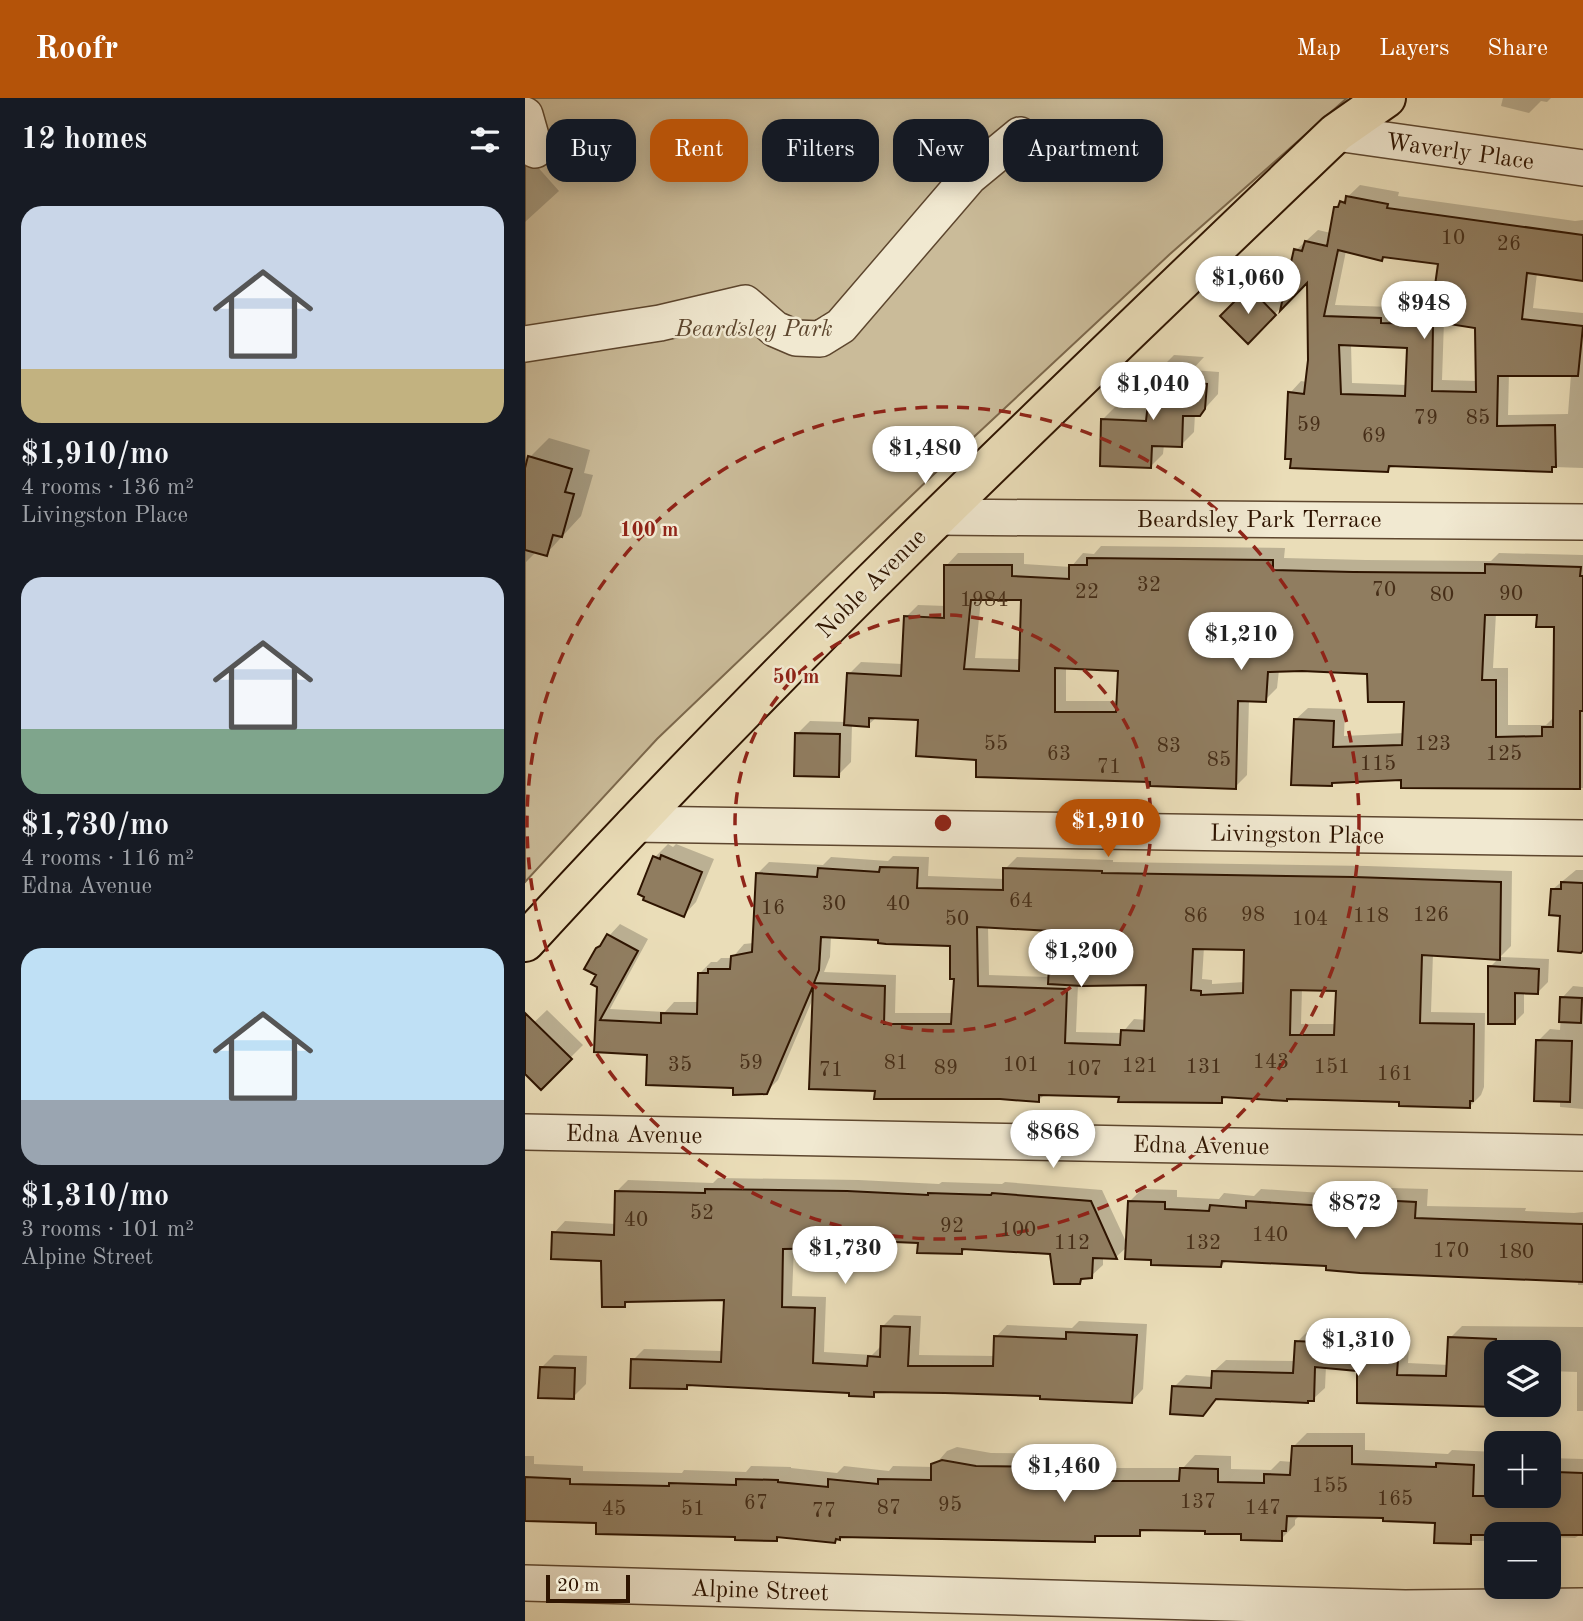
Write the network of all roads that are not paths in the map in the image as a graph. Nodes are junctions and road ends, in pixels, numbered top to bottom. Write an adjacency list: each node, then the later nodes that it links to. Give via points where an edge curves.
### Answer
1 (1386, 98): 3 (main road, Noble Avenue)
2 (525, 115): 5 (street)
3 (1336, 133): 6 (street, Waverly Place); 8 (main road, Noble Avenue)
4 (1003, 149): 7 (street, via 968,177 841,326 820,339 796,338 775,329 745,303 660,323)
5 (535, 150)
6 (1583, 168)
7 (525, 344)
8 (936, 517): 9 (street, Beardsley Park Terrace); 10 (main road, Noble Avenue)
9 (1583, 522)
10 (633, 824): 11 (street, Livingston Place); 12 (main road, Noble Avenue)
11 (1583, 838)
12 (525, 942)
13 (525, 1132): 14 (street, Edna Avenue)
14 (1583, 1153)
15 (525, 1583): 17 (street, Alpine Street)
16 (1583, 1606): 17 (street, Alpine Street)
17 (1405, 1614)

